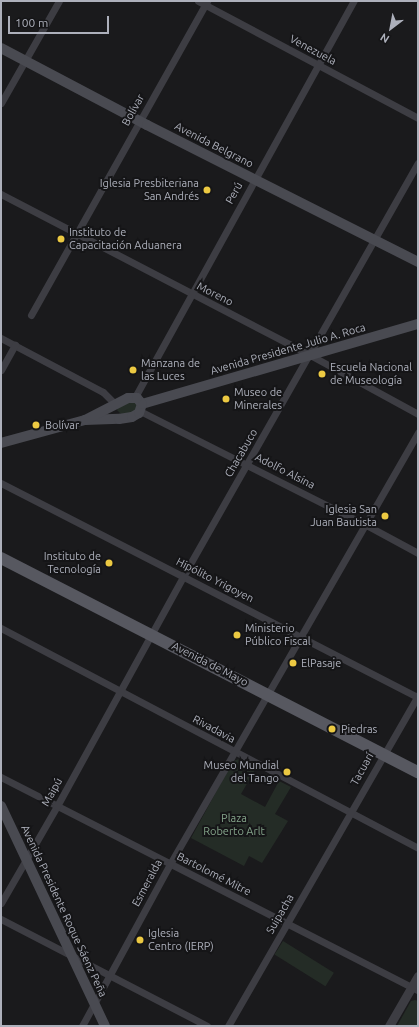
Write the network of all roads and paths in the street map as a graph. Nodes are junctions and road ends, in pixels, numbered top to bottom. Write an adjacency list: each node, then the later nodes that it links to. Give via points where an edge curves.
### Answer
1 (59, 1): 6 (street)
2 (198, 1): 4 (street, Venezuela)
3 (354, 1): 7 (street, Perú)
4 (206, 3): 7 (street, Venezuela); 10 (street, Bolívar)
5 (1, 48): 6 (main road, Avenida Belgrano)
6 (25, 61): 8 (street); 10 (main road, Avenida Belgrano)
7 (318, 66): 9 (street, Venezuela); 12 (street, Perú)
8 (1, 103)
9 (418, 118)
10 (139, 121): 12 (main road, Avenida Belgrano); 14 (street, Bolívar)
11 (418, 164): 15 (street, Chacabuco)
12 (254, 179): 15 (main road, Avenida Belgrano); 17 (street, Perú)
13 (1, 194): 14 (street, Moreno)
14 (76, 234): 17 (street, Moreno); 18 (street, Bolívar)
15 (375, 240): 16 (main road, Avenida Belgrano); 22 (street, Chacabuco)
16 (418, 262)
17 (191, 294): 22 (street, Moreno); 25 (street, Perú)
18 (31, 315)
19 (418, 324): 22 (main road, Avenida Presidente Julio A. Roca)
20 (1, 338): 21 (street)
21 (15, 345): 23 (street); 24 (street, via 103,392)
22 (310, 355): 25 (main road, Avenida Presidente Julio A. Roca); 26 (street, Moreno); 31 (street, Chacabuco)
23 (1, 370)
24 (115, 404): 25 (main road, Avenida Presidente Julio A. Roca, via 125,398); 27 (main road, Avenida Presidente Julio A. Roca); 28 (main road, via 113,414)
25 (139, 404): 28 (main road, Avenida Presidente Julio A. Roca, via 135,416); 31 (street, Adolfo Alsina)
26 (418, 414)
27 (85, 420): 28 (main road, Avenida Presidente Julio A. Roca); 30 (main road, Avenida Presidente Julio A. Roca)
28 (119, 420)
29 (418, 432): 33 (street)
30 (1, 443)
31 (247, 464): 33 (street, Adolfo Alsina); 36 (street, Chacabuco)
32 (1, 483): 36 (street, Hipólito Yrigoyen)
33 (364, 524): 34 (street, Adolfo Alsina); 39 (street)
34 (418, 554)
35 (1, 558): 38 (main road, Avenida de Mayo)
36 (184, 577): 38 (street, Chacabuco); 39 (street, Hipólito Yrigoyen)
37 (1, 628): 40 (street, Rivadavia)
38 (151, 635): 40 (street, Chacabuco); 41 (main road, Avenida de Mayo)
39 (300, 636): 41 (street); 42 (street, Hipólito Yrigoyen)
40 (120, 692): 43 (street, Rivadavia); 48 (street, Maipú)
41 (268, 694): 43 (street); 44 (main road, Avenida de Mayo)
42 (418, 696): 44 (street, Tacuarí)
43 (234, 752): 49 (street, Rivadavia); 52 (street, Esmeralda)
44 (383, 754): 45 (main road, Avenida de Mayo); 49 (street, Tacuarí)
45 (418, 772)
46 (1, 777): 48 (street, Bartolomé Mitre)
47 (1, 806): 51 (main road, Avenida Presidente Roque Sáenz Peña)
48 (57, 806): 51 (street, Maipú); 52 (street, Bartolomé Mitre)
49 (350, 812): 50 (street, Rivadavia); 55 (street, Suipacha)
50 (418, 848)
51 (26, 859): 53 (street, Maipú); 56 (main road, Avenida Presidente Roque Sáenz Peña)
52 (170, 864): 55 (street, Bartolomé Mitre); 57 (street, Esmeralda)
53 (1, 903)
54 (1, 919): 56 (street)
55 (288, 923): 59 (street, Bartolomé Mitre); 64 (street, Suipacha)
56 (72, 955): 57 (street); 60 (main road, Avenida Presidente Roque Sáenz Peña)
57 (110, 976): 60 (street, Esmeralda); 63 (street)
58 (418, 976): 59 (street)
59 (414, 989): 65 (street)
60 (95, 1003): 61 (street, Esmeralda); 62 (main road, Avenida Presidente Roque Sáenz Peña)
61 (82, 1026)
62 (106, 1026)
63 (207, 1026)
64 (228, 1026)
65 (389, 1026)

